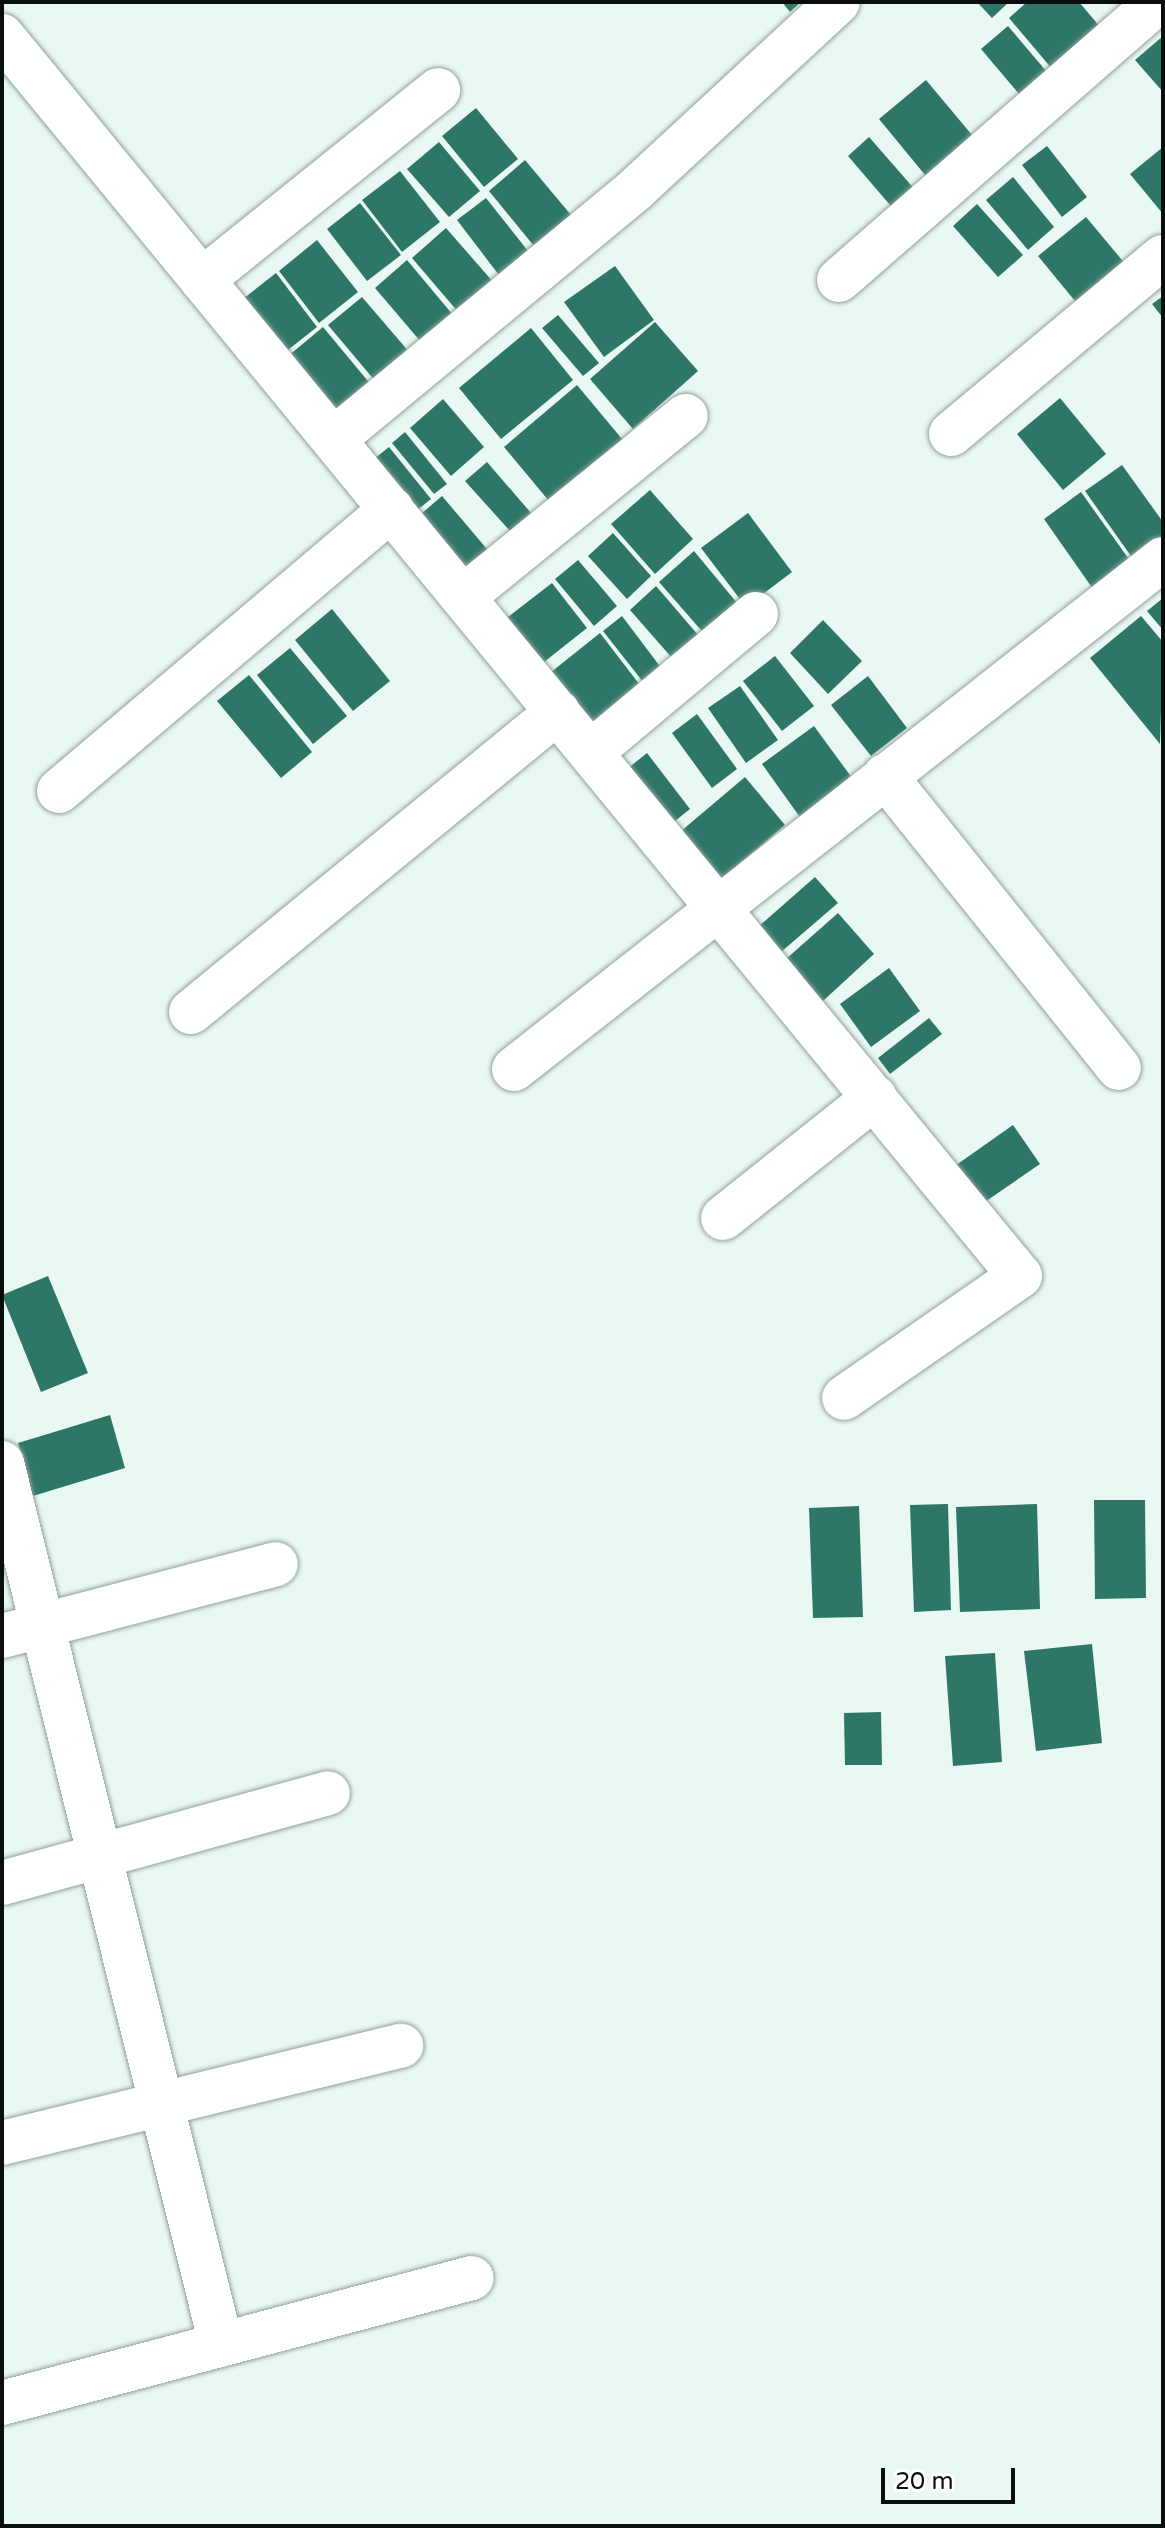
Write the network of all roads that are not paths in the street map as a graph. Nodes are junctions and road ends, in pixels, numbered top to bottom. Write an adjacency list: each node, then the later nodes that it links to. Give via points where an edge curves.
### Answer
1 (838, 2): 10 (street, via 636,189)
2 (1158, 2): 7 (street)
3 (2, 36): 6 (street)
4 (438, 90): 6 (street)
5 (1163, 257): 9 (street)
6 (202, 280): 10 (street)
7 (839, 280)
8 (686, 416): 13 (street)
9 (951, 434)
10 (334, 439): 11 (street)
11 (392, 509): 13 (street); 18 (street)
12 (1163, 559): 17 (street)
13 (463, 597): 15 (street)
14 (756, 614): 16 (street)
15 (558, 712): 16 (street); 20 (street)
16 (591, 752): 19 (street)
17 (885, 776): 19 (street); 21 (street)
18 (59, 791)
19 (721, 910): 22 (street); 23 (street)
20 (191, 1012)
21 (1119, 1068)
22 (514, 1069)
23 (875, 1097): 24 (street); 25 (street, via 1020,1276)
24 (723, 1218)
25 (844, 1398)
26 (2, 1463): 28 (street)
27 (276, 1564): 28 (street)
28 (22, 1631): 30 (street)
29 (328, 1793): 30 (street)
30 (100, 1856): 31 (street); 33 (street)
31 (2, 1883)
32 (401, 2046): 33 (street)
33 (162, 2104): 34 (street); 36 (street)
34 (2, 2143)
35 (472, 2278): 36 (street)
36 (221, 2344): 37 (street)
37 (2, 2403)

